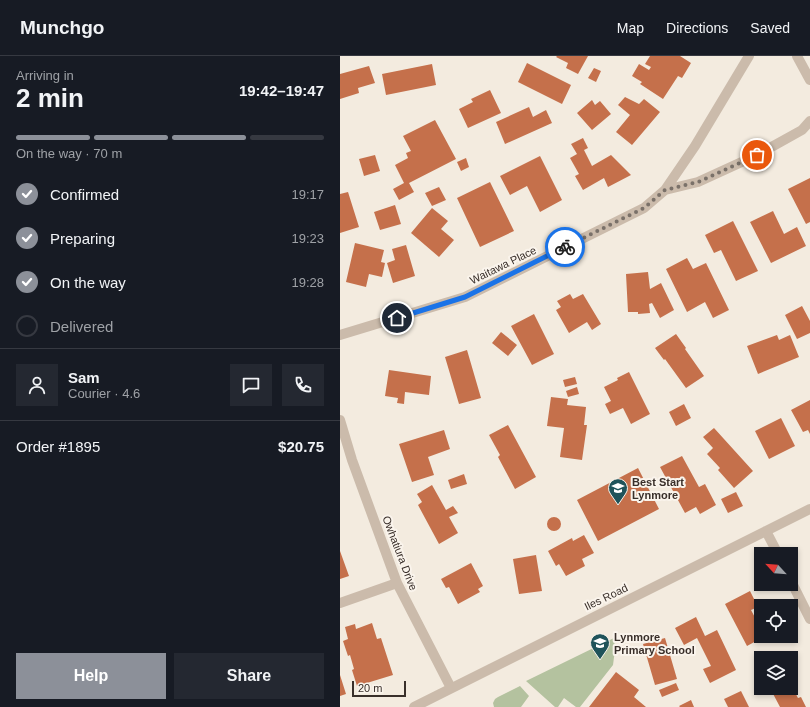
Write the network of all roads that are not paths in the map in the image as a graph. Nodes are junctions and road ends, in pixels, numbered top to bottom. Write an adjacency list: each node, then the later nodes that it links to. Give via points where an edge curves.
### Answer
1 (749, 56): 5 (street, Waitawa Place, via 695,146)
2 (797, 56): 3 (street)
3 (810, 80)
4 (810, 121): 5 (street, Waitawa Place, via 802,130 757,155 698,182)
5 (665, 190): 6 (street, Waitawa Place, via 644,208 465,297)
6 (340, 335)
7 (340, 420): 11 (street, Owhatiura Drive)
8 (810, 509): 9 (street, Iles Road)
9 (766, 531): 10 (street); 15 (street, Iles Road)
10 (774, 547)
11 (397, 583): 13 (street); 15 (street, Owhatiura Drive)
12 (796, 591): 14 (street)
13 (340, 603)
14 (810, 619)
15 (451, 688): 16 (street, Iles Road)
16 (414, 707)

